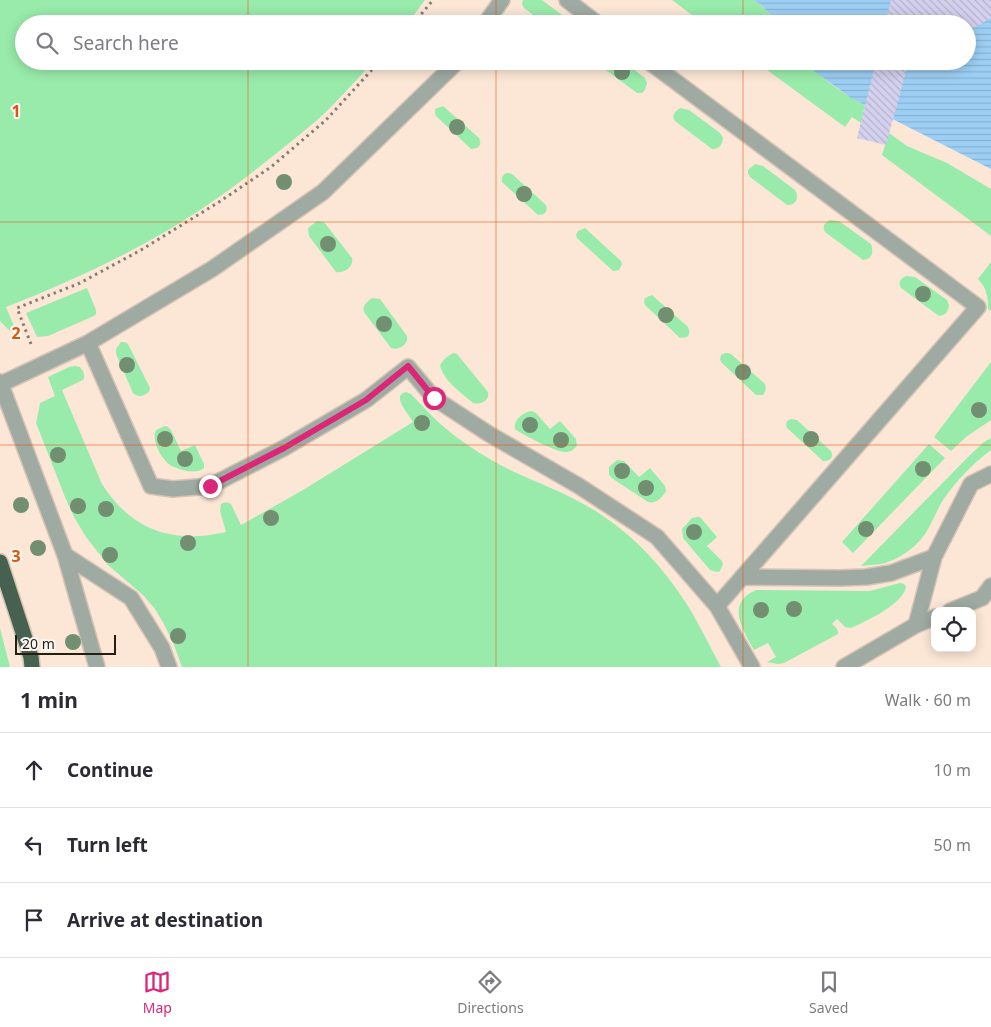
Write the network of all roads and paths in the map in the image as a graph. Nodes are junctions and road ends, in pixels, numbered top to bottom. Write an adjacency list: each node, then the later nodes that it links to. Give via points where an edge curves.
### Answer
1 (433, 0): 4 (path)
2 (502, 0): 5 (lane)
3 (567, 0): 6 (lane)
4 (420, 15)
5 (491, 15)
6 (586, 15)
7 (372, 70): 11 (path, via 326,120 249,182 141,250 80,283 17,308)
8 (449, 70): 10 (lane, via 323,192 212,269)
9 (660, 70): 17 (lane, via 978,307)
10 (88, 343): 11 (lane); 19 (lane, via 151,486 173,489 210,486 366,400 408,366 434,398 579,486 657,538)
11 (39, 366): 12 (lane)
12 (0, 383): 14 (lane)
13 (991, 474): 15 (lane, via 971,484)
14 (65, 555): 24 (lane); 25 (lane, via 131,598 162,648)
15 (934, 557): 17 (lane, via 891,573 866,576); 22 (lane)
16 (0, 562): 23 (highway)
17 (742, 577): 19 (lane)
18 (991, 586): 20 (lane, via 982,598)
19 (717, 606): 26 (lane)
20 (960, 607)
21 (931, 619): 22 (lane)
22 (916, 625): 27 (lane)
23 (33, 664)
24 (97, 667)
25 (168, 667)
26 (752, 667)
27 (844, 667)

